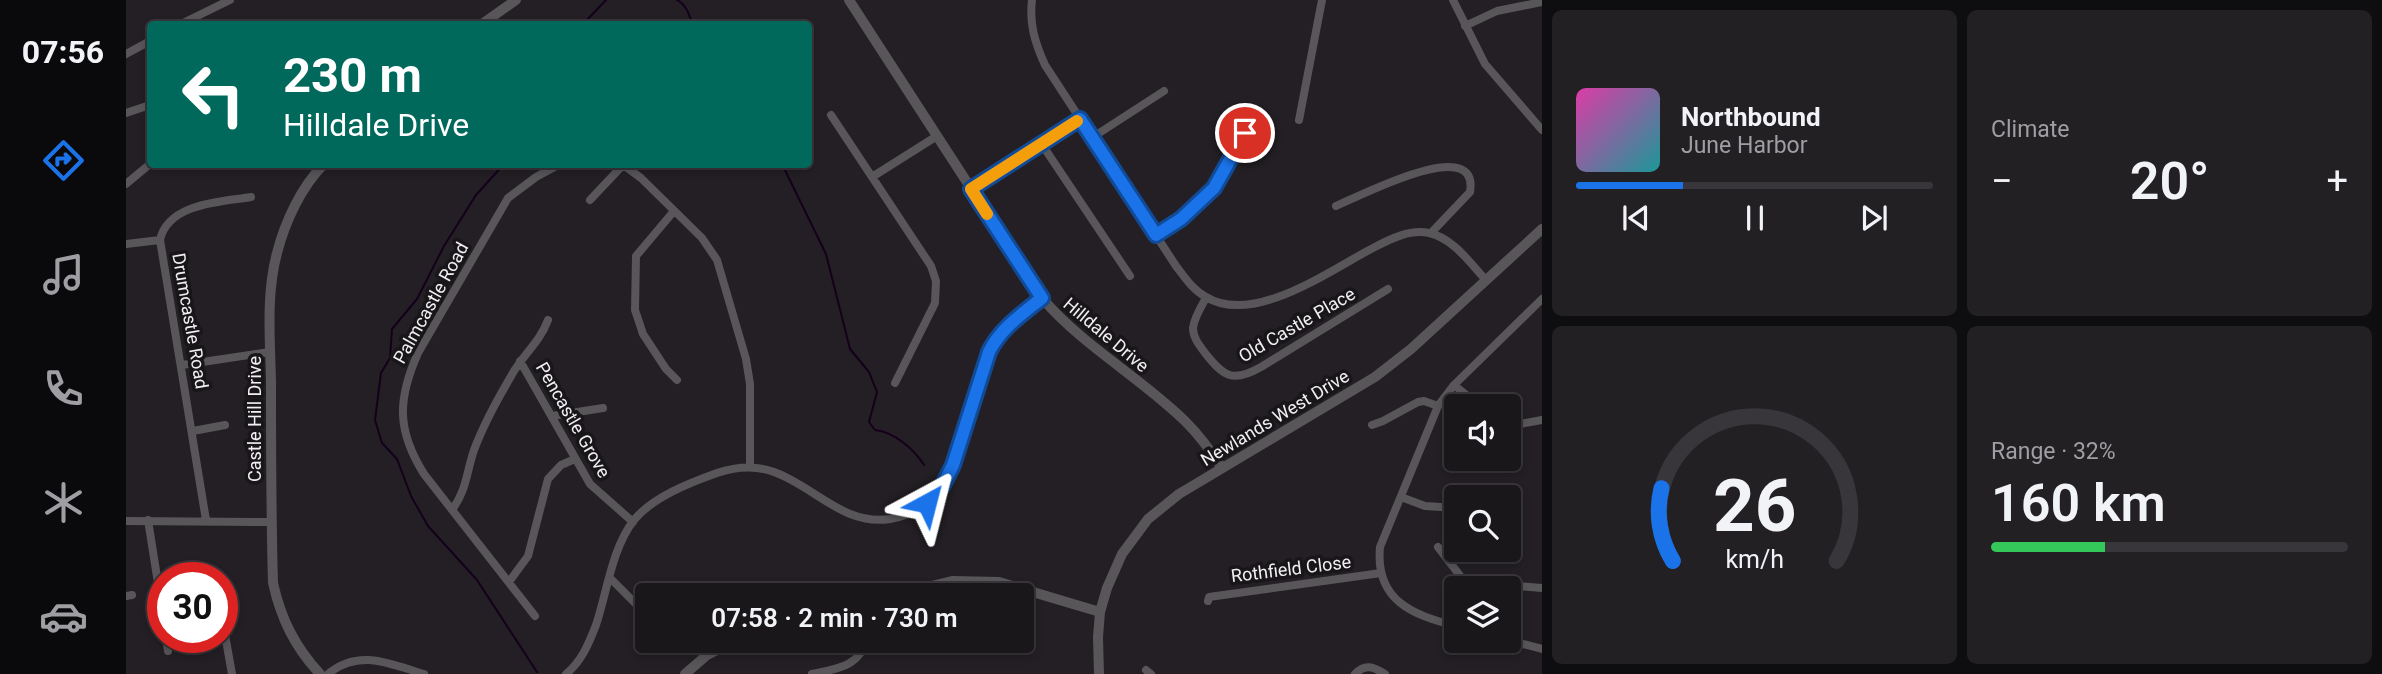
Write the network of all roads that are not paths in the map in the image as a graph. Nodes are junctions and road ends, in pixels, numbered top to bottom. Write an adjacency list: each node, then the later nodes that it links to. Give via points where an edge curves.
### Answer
1 (230, 0): 8 (street)
2 (516, 0): 9 (street)
3 (849, 0): 21 (street, Hilldale Drive)
4 (1032, 0): 17 (street, via 1037,47)
5 (1322, 0): 18 (street)
6 (1453, 0): 10 (street)
7 (1542, 2): 10 (street, via 1497,11)
8 (186, 21)
9 (486, 21)
10 (1465, 26): 19 (street, via 1485,64)
11 (147, 43): 12 (street)
12 (126, 54)
13 (1164, 91): 22 (street)
14 (147, 106): 15 (street)
15 (126, 113)
16 (831, 115): 29 (street)
17 (1080, 119): 22 (street); 23 (street)
18 (1298, 120)
19 (1542, 130)
20 (1245, 133): 38 (street, via 1214,188)
21 (937, 136): 29 (street); 31 (street, Hilldale Drive)
22 (1093, 137): 38 (street)
23 (1041, 143): 31 (street); 41 (street)
24 (147, 166): 30 (street)
25 (321, 168): 48 (street, Castle Hill Drive, via 300,196 276,254)
26 (553, 168): 68 (street, Palmcastle Road, via 508,198 408,376 402,421 405,438 412,456)
27 (620, 168): 33 (street)
28 (627, 168): 35 (street)
29 (872, 177): 52 (street, via 931,266 936,281 935,303)
30 (126, 184)
31 (971, 189): 44 (street, Hilldale Drive)
32 (251, 197): 39 (street, Drumcastle Road, via 193,208 171,221)
33 (590, 200)
34 (1336, 206): 37 (street, via 1420,172 1445,165 1457,167 1467,174 1470,192)
35 (674, 211): 51 (street, via 636,256 635,310 643,334); 64 (street, via 717,260 750,384)
36 (1542, 229): 42 (street, Newlands West Drive)
37 (1431, 233): 42 (street, via 1460,252); 45 (street, via 1400,236 1275,299 1240,306)
38 (1156, 235): 45 (street, via 1191,285)
39 (160, 240): 40 (street); 50 (street, Drumcastle Road)
40 (126, 244)
41 (1130, 276)
42 (1486, 280): 65 (street, Newlands West Drive, via 1375,377)
43 (1388, 289): 45 (street, Old Castle Place, via 1261,367 1238,376 1227,376 1218,369 1198,344 1193,325)
44 (1042, 298): 64 (street, via 994,341 953,465 943,485 912,512 885,519 858,517 776,472); 65 (street, Hilldale Drive, via 1073,330 1184,420)
45 (1206, 298)
46 (1542, 299): 53 (street)
47 (548, 320): 49 (street, via 542,335)
48 (270, 352): 50 (street); 72 (street, Castle Hill Drive)
49 (520, 361): 57 (street, Pencastle Grove); 68 (street, via 477,443 464,491)
50 (182, 365): 62 (street, Drumcastle Road)
51 (677, 380)
52 (895, 383)
53 (1454, 385): 54 (street); 55 (street)
54 (1465, 394)
55 (1438, 406): 61 (street, via 1418,402); 66 (street)
56 (603, 408): 57 (street)
57 (552, 416): 63 (street, Pencastle Grove)
58 (1542, 420): 59 (street)
59 (1521, 424)
60 (225, 425): 62 (street)
61 (1372, 425)
62 (193, 431): 70 (street, Drumcastle Road)
63 (575, 459): 73 (street, Pencastle Grove, via 590,485); 78 (street, via 551,474 528,556)
64 (750, 467): 73 (street, via 716,474 657,500)
65 (1222, 468): 85 (street, Newlands West Drive, via 1149,519 1122,554)
66 (1401, 497): 67 (street); 76 (street, via 1380,548)
67 (1444, 507)
68 (452, 510): 78 (street, Palmcastle Road)
69 (148, 520): 70 (street); 71 (street); 75 (street)
70 (206, 520): 72 (street)
71 (126, 521)
72 (272, 522): 96 (street, Castle Hill Drive, via 273,583 278,603 295,643)
73 (633, 522): 77 (street)
74 (1438, 547): 81 (street, via 1470,582)
75 (155, 562)
76 (1381, 573): 83 (street, Rothfield Close, via 1237,592 1209,597); 87 (street, via 1394,598 1411,612)
77 (610, 578): 84 (street); 99 (street, via 590,641)
78 (509, 582): 86 (street, Palmcastle Road)
79 (944, 583): 80 (street)
80 (1002, 583)
81 (1542, 588)
82 (1034, 592): 85 (street)
83 (1208, 601)
84 (635, 604)
85 (1100, 612): 102 (street, Newlands West Drive)
86 (535, 616)
87 (1444, 623)
88 (1521, 643): 89 (street)
89 (1542, 649)
90 (228, 653): 95 (street)
91 (711, 653): 100 (street)
92 (863, 653): 93 (street)
93 (837, 671): 101 (street)
94 (1387, 673): 103 (street, via 1368,667)
95 (232, 674)
96 (320, 674)
97 (328, 674): 98 (street, via 342,663 365,659)
98 (424, 674)
99 (566, 674)
100 (685, 674)
101 (811, 674)
102 (1099, 674)
103 (1355, 674)

